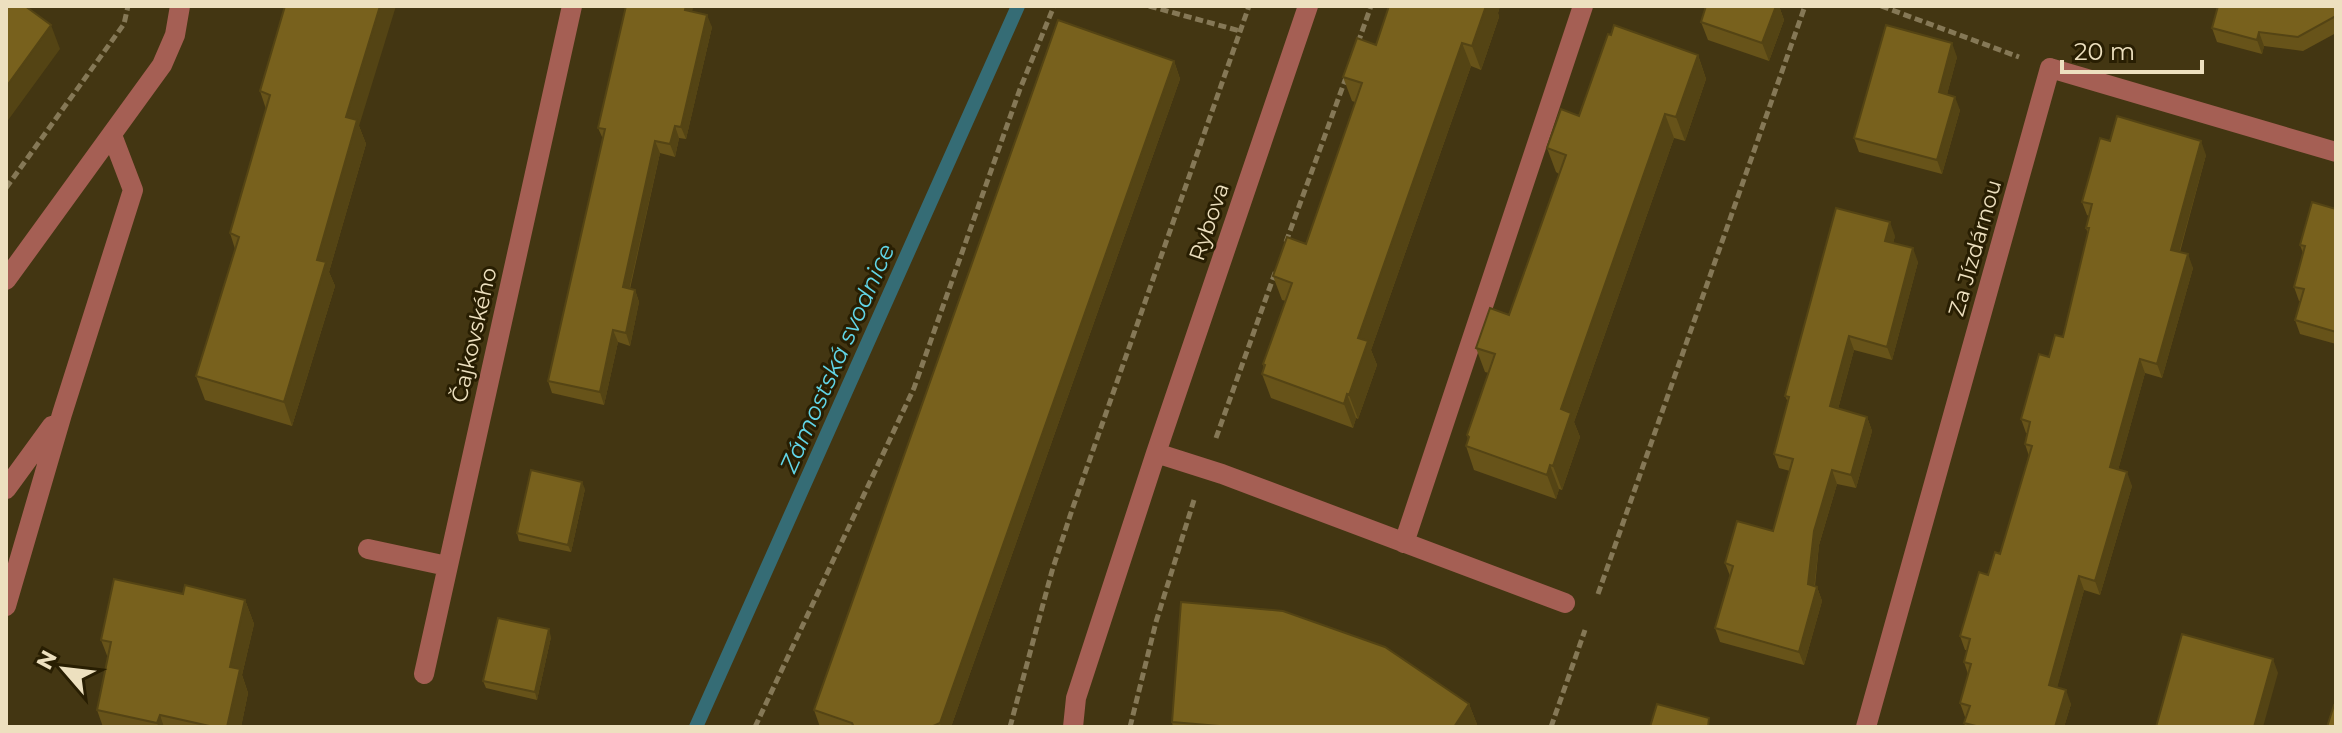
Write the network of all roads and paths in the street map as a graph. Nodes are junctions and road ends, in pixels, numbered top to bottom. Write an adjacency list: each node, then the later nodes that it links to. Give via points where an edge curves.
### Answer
1 (128, 6): 18 (path, via 124,24)
2 (180, 6): 16 (street, via 162,65)
3 (572, 6): 28 (street, Čajkovského)
4 (1054, 6): 34 (path, via 914,388)
5 (1149, 6): 12 (path)
6 (1249, 6): 12 (path)
7 (1308, 6): 23 (street, Rybova)
8 (1371, 6): 13 (path)
9 (1583, 6): 26 (street)
10 (1805, 6): 31 (path)
11 (1881, 6): 15 (path)
12 (1240, 31): 35 (path, via 1052,571)
13 (1355, 51)
14 (1350, 66): 19 (path)
15 (2050, 68): 17 (street); 39 (street, Za Jízdárnou)
16 (112, 135): 21 (street); 22 (street, via 133,190)
17 (2336, 152)
18 (6, 188)
19 (1285, 245)
20 (1280, 260): 24 (path)
21 (6, 280)
22 (62, 414): 25 (street); 30 (street)
23 (1156, 453): 24 (street); 36 (street, Rybova, via 1076,698)
24 (1205, 469): 26 (street); 37 (path, via 1156,622)
25 (6, 489)
26 (1404, 543): 29 (street)
27 (368, 549): 28 (street)
28 (447, 566): 33 (street, Čajkovského)
29 (1565, 603)
30 (6, 606)
31 (1593, 608)
32 (1588, 622): 38 (path)
33 (424, 674)
34 (755, 727)
35 (1010, 727)
36 (1073, 727)
37 (1130, 727)
38 (1551, 727)
39 (1866, 727)

